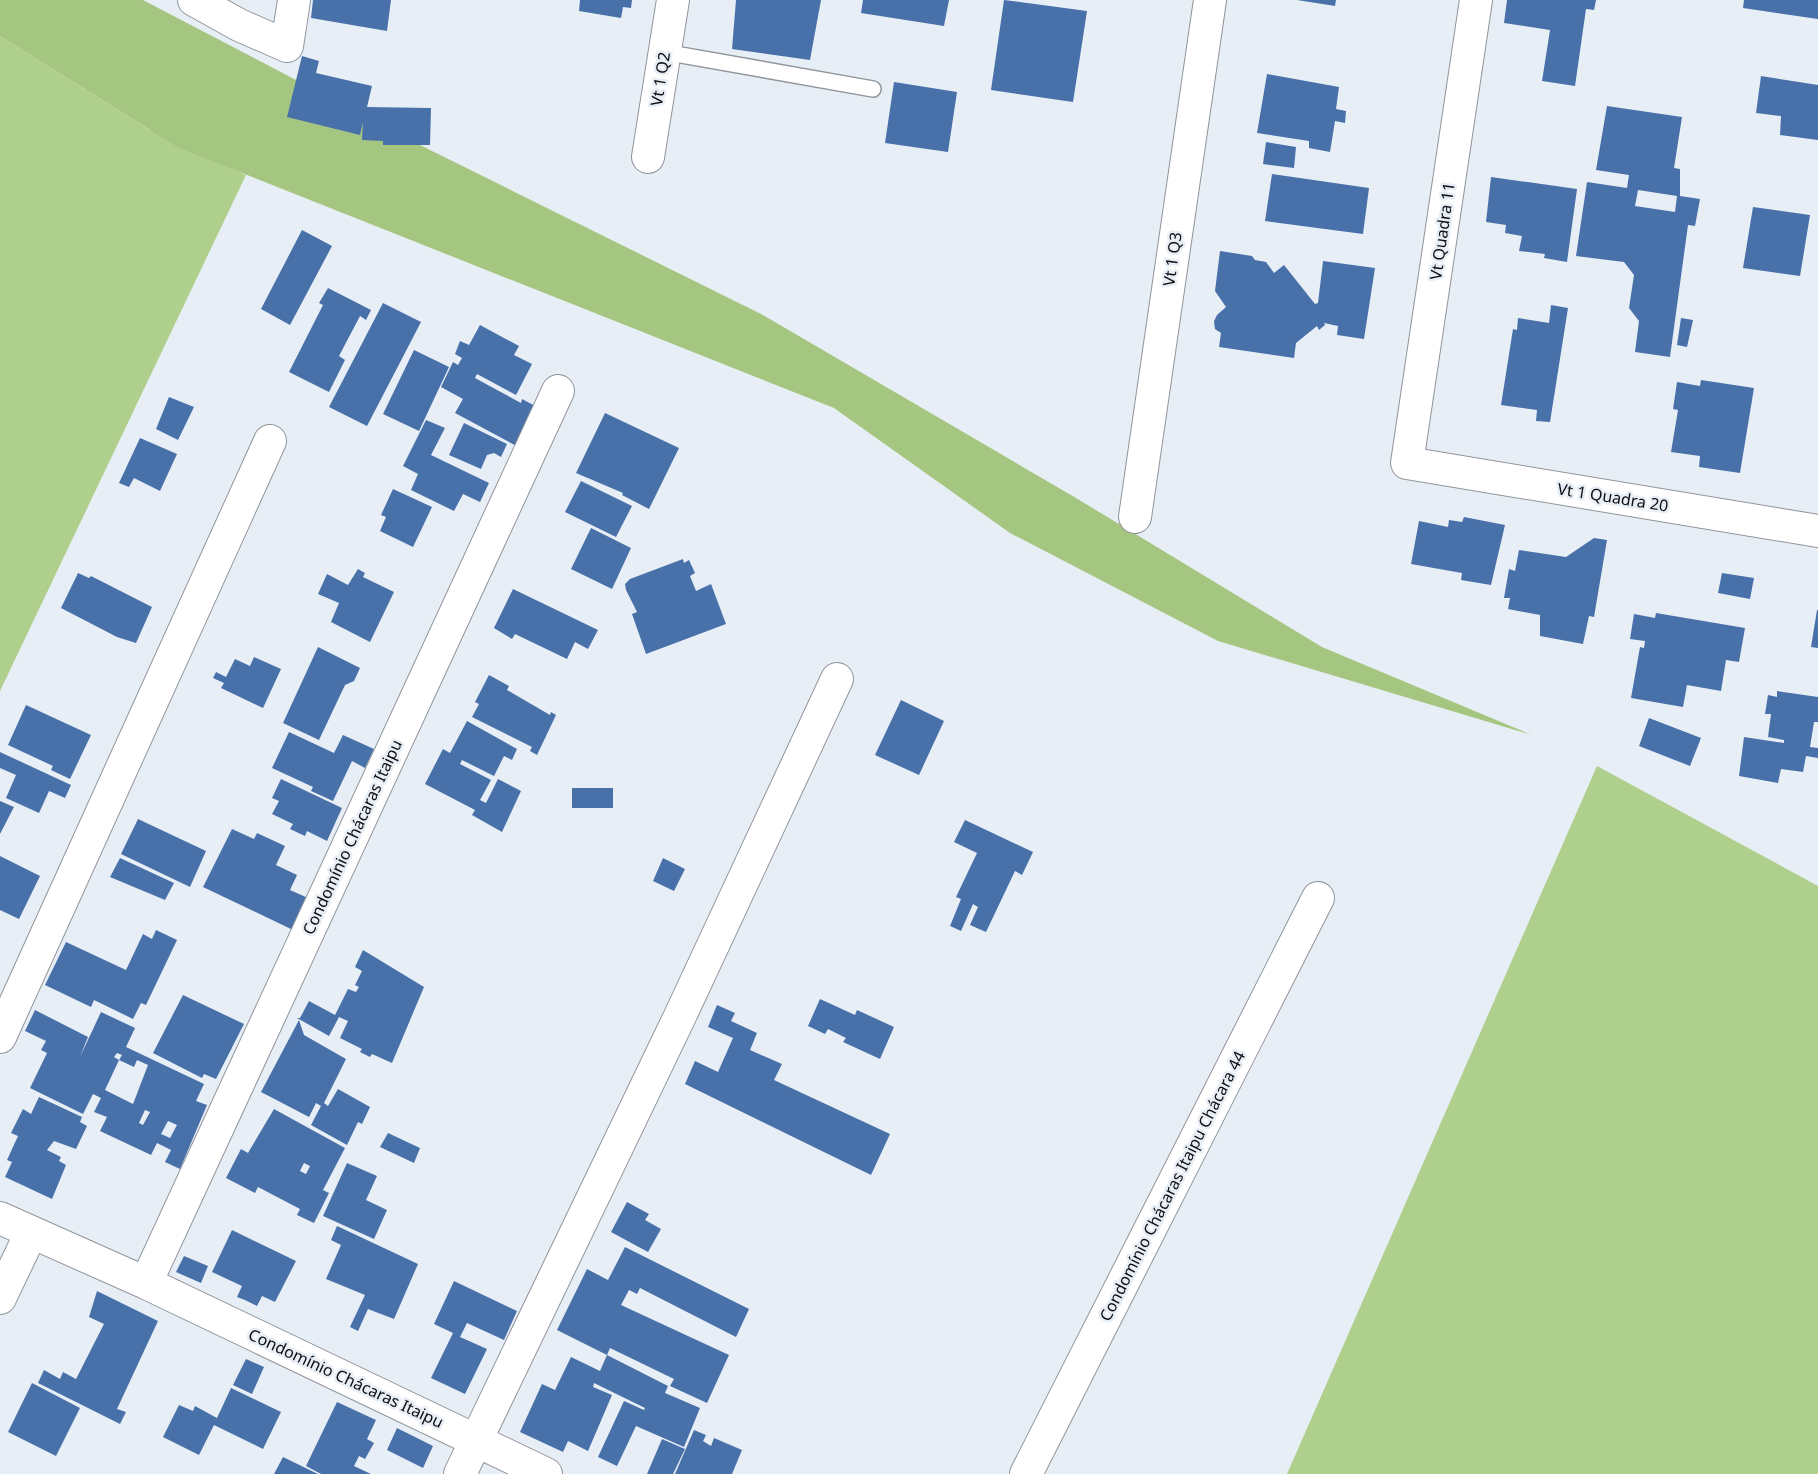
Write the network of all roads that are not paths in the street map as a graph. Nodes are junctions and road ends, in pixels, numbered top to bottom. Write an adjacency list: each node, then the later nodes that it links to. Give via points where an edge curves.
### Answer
1 (194, 0): 2 (street, via 239,26 287,46)
2 (294, 0)
3 (673, 0): 6 (street, Vt 1 Q2)
4 (1210, 0): 12 (street, Vt 1 Q3)
5 (1476, 0): 11 (street, Vt Quadra 11)
6 (664, 52): 7 (lane); 8 (street, Vt 1 Q2)
7 (873, 89)
8 (648, 157)
9 (558, 391): 19 (street, Condomínio Chácaras Itaipu)
10 (270, 441): 16 (street)
11 (1407, 463): 13 (street, Vt 1 Quadra 20)
12 (1135, 517)
13 (1818, 531)
14 (837, 678): 21 (street)
15 (1318, 898): 24 (street, Condomínio Chácaras Itaipu Chácara 44)
16 (0, 1037)
17 (0, 1218): 18 (street, Condomínio Chácaras Itaipu)
18 (31, 1233): 19 (street, Condomínio Chácaras Itaipu); 20 (street)
19 (146, 1283): 21 (street, Condomínio Chácaras Itaipu)
20 (0, 1298)
21 (476, 1440): 22 (street); 23 (street, Condomínio Chácaras Itaipu)
22 (460, 1474)
23 (546, 1474)
24 (1026, 1474)

